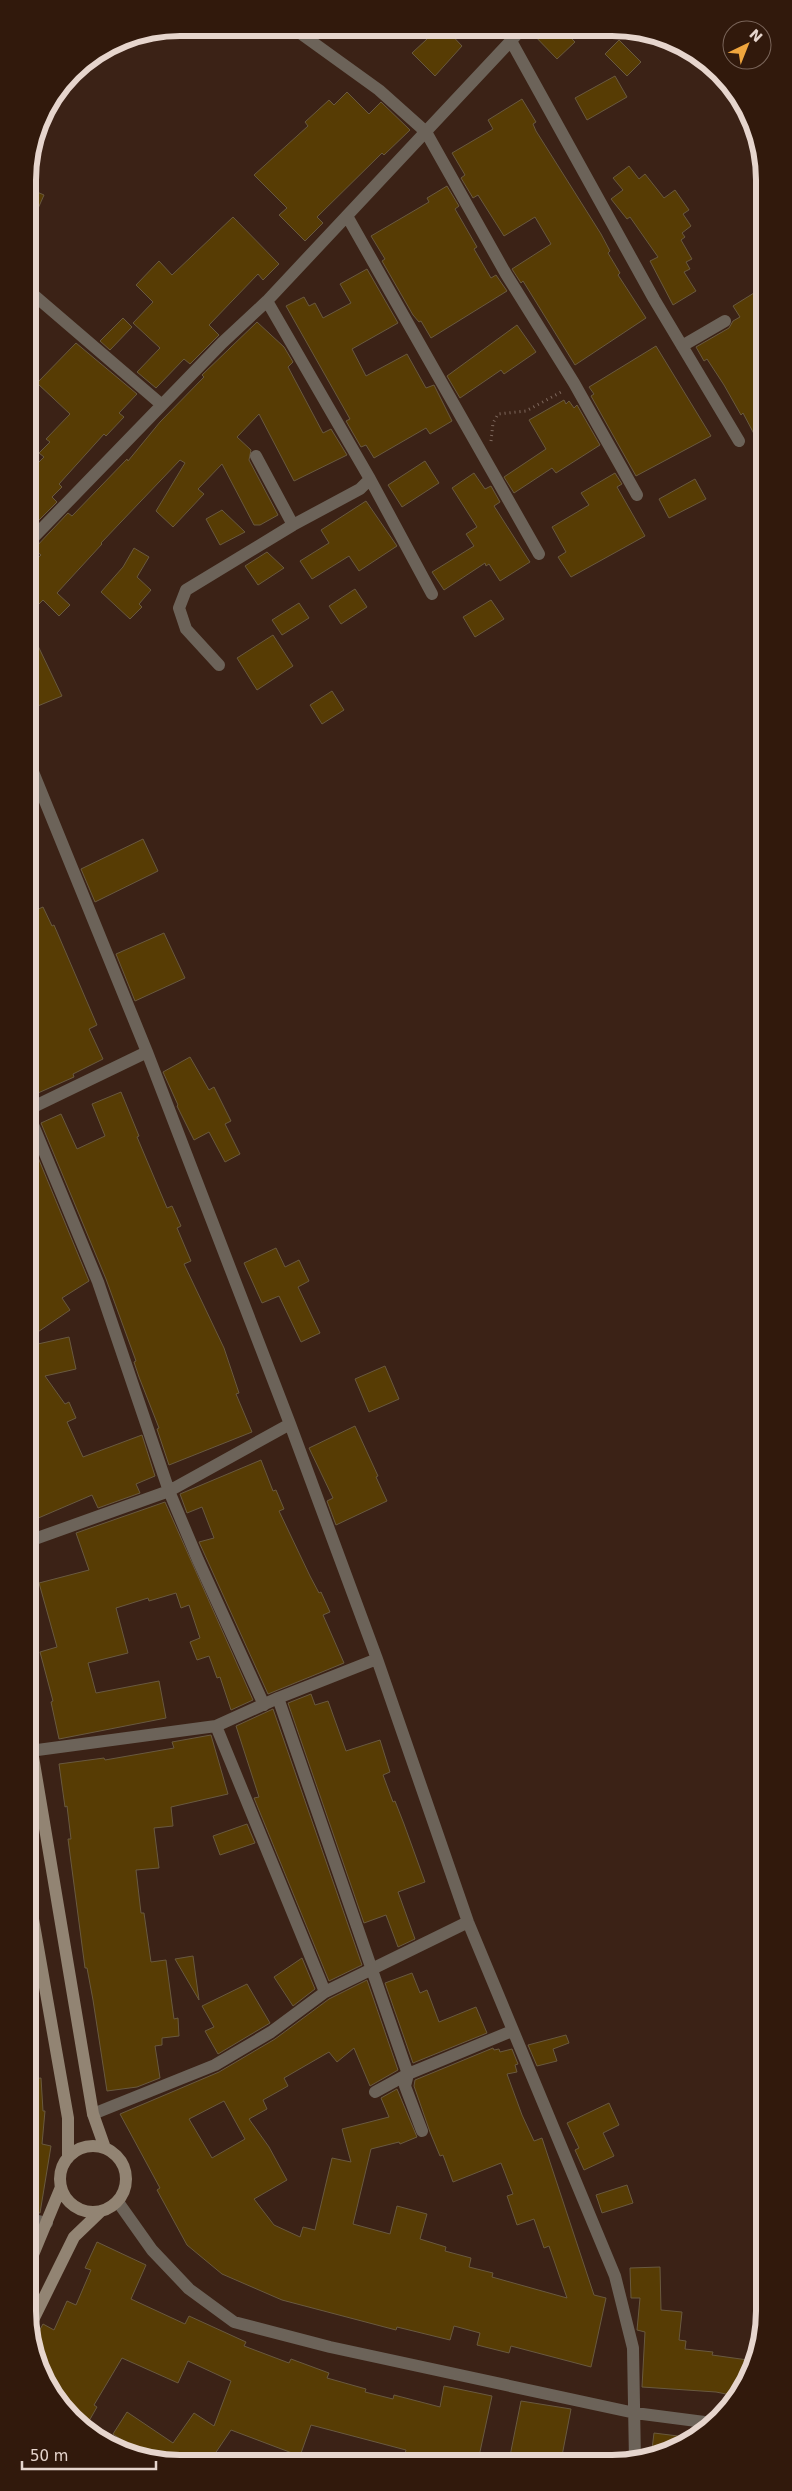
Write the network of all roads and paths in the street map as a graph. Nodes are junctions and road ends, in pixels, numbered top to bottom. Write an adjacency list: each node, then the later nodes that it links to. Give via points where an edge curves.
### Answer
1 (304, 36): 4 (street, via 379,90)
2 (516, 36): 3 (street)
3 (511, 41): 4 (street); 9 (street)
4 (426, 132): 5 (street); 10 (street, via 506,274)
5 (347, 216): 7 (street); 14 (street)
6 (37, 298): 11 (street)
7 (267, 301): 11 (street); 15 (street)
8 (725, 321): 9 (street)
9 (682, 346): 12 (street)
10 (574, 383): 14 (path, via 526,412 498,414); 16 (street)
11 (162, 405): 18 (street)
12 (739, 441)
13 (256, 456): 17 (street)
14 (485, 459): 19 (street)
15 (370, 478): 17 (street, via 360,489); 20 (street)
16 (636, 495)
17 (293, 525): 21 (street, via 186,590 179,608 186,629)
18 (37, 534)
19 (539, 554)
20 (432, 594)
21 (219, 665)
22 (37, 783): 23 (street)
23 (146, 1052): 24 (street); 26 (street)
24 (37, 1105)
25 (37, 1133): 27 (street, via 98,1282)
26 (290, 1424): 27 (street); 29 (street)
27 (169, 1491): 28 (street); 31 (street)
28 (36, 1538)
29 (378, 1659): 30 (street); 35 (street)
30 (278, 1698): 31 (street); 37 (street)
31 (264, 1706): 32 (street)
32 (216, 1726): 33 (street); 38 (street)
33 (36, 1750)
34 (36, 1782): 42 (main road)
35 (468, 1922): 37 (street); 39 (street)
36 (36, 1937): 45 (main road, via 68,2118)
37 (373, 1969): 38 (street); 40 (street)
38 (325, 1992): 42 (street, via 271,2032 215,2065)
39 (512, 2030): 40 (street); 53 (street, via 615,2276 633,2348)
40 (408, 2074): 41 (street); 43 (street, via 405,2086)
41 (374, 2092)
42 (93, 2114): 44 (main road)
43 (422, 2131)
44 (105, 2148): 45 (main road, via 91,2146); 47 (main road, via 121,2162 126,2172 124,2192)
45 (68, 2158): 46 (main road, via 61,2171)
46 (61, 2186): 48 (main road, via 68,2202 83,2211); 50 (main road)
47 (118, 2202): 48 (main road); 53 (street, via 152,2250 189,2289 234,2322 330,2347)
48 (100, 2212): 52 (main road, via 74,2237)
49 (36, 2220): 50 (street)
50 (47, 2223): 51 (main road)
51 (36, 2248)
52 (36, 2314)
53 (635, 2414): 54 (street); 55 (street)
54 (703, 2422)
55 (635, 2453)

